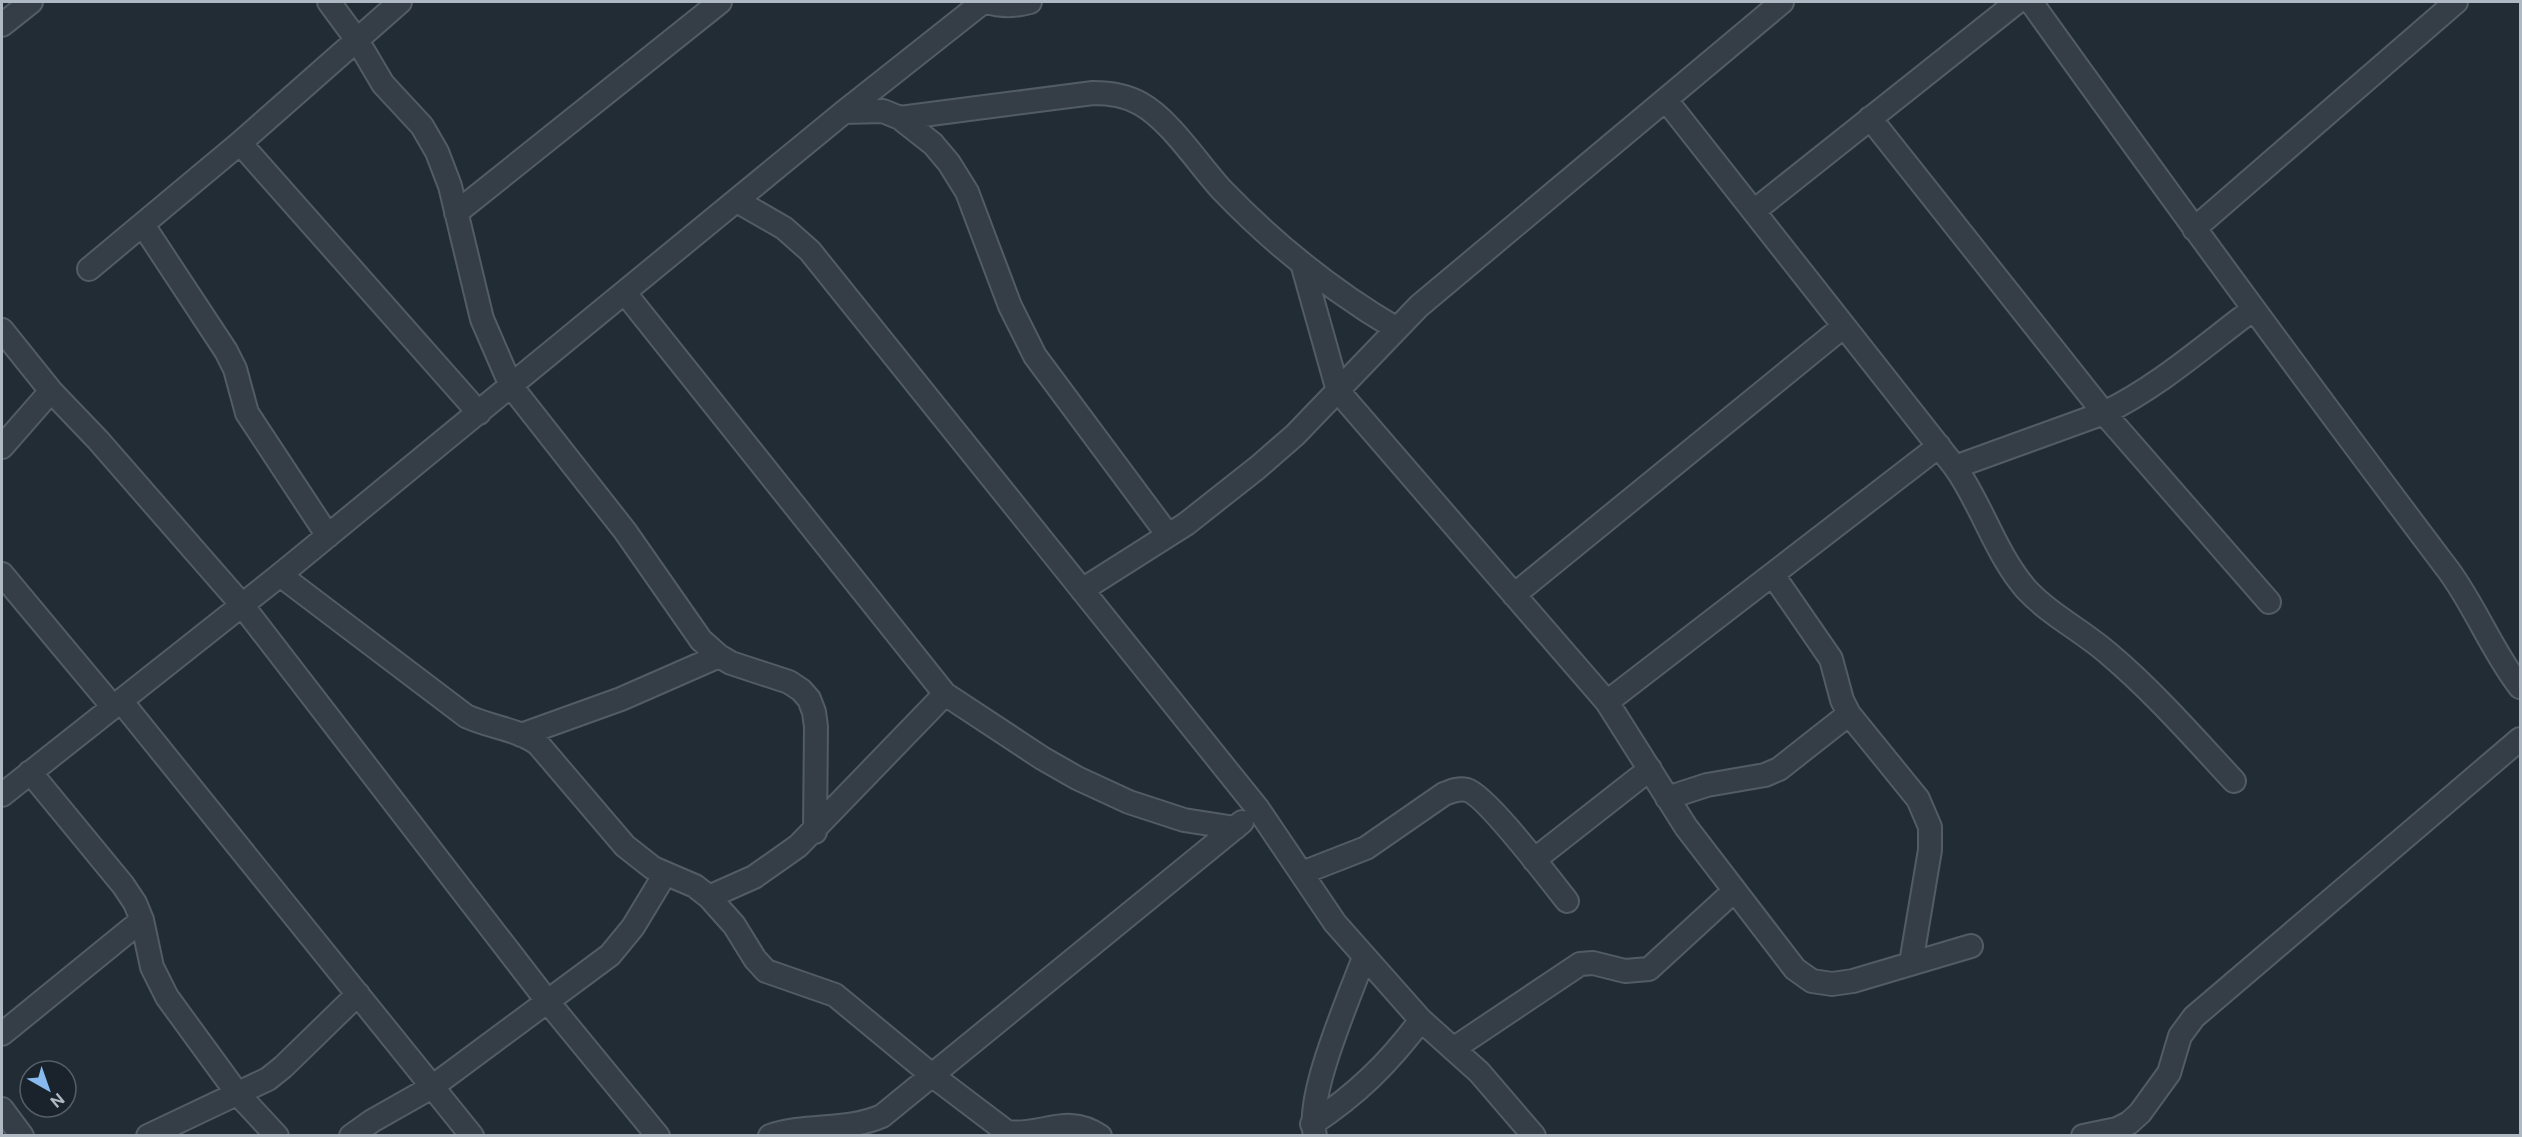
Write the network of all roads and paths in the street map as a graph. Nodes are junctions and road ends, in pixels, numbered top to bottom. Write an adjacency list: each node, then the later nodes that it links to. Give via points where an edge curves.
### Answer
1 (31, 2): 12 (street)
2 (329, 2): 13 (street)
3 (400, 2): 13 (street)
4 (720, 2): 21 (street)
5 (983, 2): 15 (street)
6 (988, 2): 7 (street)
7 (1030, 2)
8 (1782, 2): 14 (street)
9 (2017, 2): 17 (street)
10 (2031, 2): 23 (street)
11 (2456, 2): 23 (street)
12 (2, 25)
13 (357, 40): 18 (street); 21 (street, via 383,84 422,126 437,152)
14 (1666, 100): 20 (street); 29 (street, via 1446,283)
15 (844, 112): 16 (street, via 884,111); 19 (street)
16 (900, 118): 24 (street, via 1065,95 1115,94 1141,104 1160,118 1222,189); 39 (street, via 950,163 967,192 1031,350)
17 (1870, 118): 20 (street); 35 (street)
18 (240, 143): 22 (street); 34 (street)
19 (737, 201): 26 (street); 44 (street, via 784,228 810,251)
20 (1754, 212): 28 (street)
21 (456, 213): 31 (street, via 482,319)
22 (143, 225): 25 (street); 40 (street, via 226,351 257,431)
23 (2194, 229): 27 (street)
24 (1302, 262): 29 (street, via 1343,296); 33 (street)
25 (89, 269)
26 (625, 292): 31 (street); 50 (street)
27 (2252, 310): 35 (street, via 2153,385); 49 (street, via 2453,577)
28 (1844, 326): 36 (street); 45 (street)
29 (1397, 329): 33 (street)
30 (2, 330): 32 (street)
31 (511, 386): 34 (street); 48 (street, via 625,531 701,640)
32 (51, 391): 37 (street); 47 (street)
33 (1338, 391): 39 (street, via 1257,468); 45 (street)
34 (478, 413): 40 (street)
35 (2104, 413): 38 (street); 46 (street)
36 (1939, 446): 38 (street); 43 (street)
37 (2, 447)
38 (1955, 466): 58 (street, via 2013,572 2027,590 2140,681)
39 (1168, 535): 44 (street)
40 (328, 536): 42 (street)
41 (2, 574): 52 (street)
42 (280, 575): 47 (street); 54 (street, via 461,713)
43 (1773, 575): 51 (street); 53 (street, via 1831,659)
44 (1082, 590): 61 (street)
45 (1514, 595): 51 (street)
46 (2269, 602)
47 (242, 605): 52 (street); 75 (street)
48 (719, 656): 54 (street, via 621,699); 63 (street, via 789,682 809,699 816,727)
49 (2520, 687)
50 (945, 694): 62 (street, via 1077,778 1129,802 1184,820); 63 (street)
51 (1607, 702): 56 (street)
52 (117, 704): 57 (street); 74 (street)
53 (1849, 714): 60 (street, via 1779,769); 73 (street, via 1918,799 1930,827 1930,850)
54 (521, 735): 65 (street, via 545,750 625,846)
55 (2520, 738): 93 (street, via 2194,1017 2180,1036 2169,1073 2140,1113 2129,1123)
56 (1650, 769): 60 (street); 64 (street)
57 (30, 772): 59 (street); 70 (street, via 123,885)
58 (2234, 781)
59 (2, 795)
60 (1667, 798): 67 (street)
61 (1258, 809): 62 (street); 66 (street)
62 (1235, 828): 79 (street)
63 (814, 832): 68 (street, via 775,864)
64 (1534, 860): 66 (street, via 1479,797 1458,789 1444,794 1366,848); 69 (street)
65 (665, 873): 68 (street); 75 (street, via 625,939)
66 (1302, 873): 72 (street, via 1335,923)
67 (1734, 891): 73 (street, via 1795,969 1812,981 1853,981); 78 (street, via 1649,969 1625,971 1580,964)
68 (709, 897): 79 (street, via 766,971 835,995)
69 (1567, 901)
70 (142, 920): 77 (street); 81 (street, via 147,949 162,989)
71 (1971, 946): 73 (street)
72 (1364, 957): 76 (street); 83 (street, via 1317,1089)
73 (1911, 963)
74 (358, 994): 80 (street); 81 (street, via 283,1067 268,1079)
75 (548, 1002): 80 (street); 89 (street)
76 (1421, 1020): 78 (street); 83 (street, via 1372,1078)
77 (2, 1034)
78 (1453, 1049): 92 (street, via 1479,1072)
79 (933, 1076): 90 (street, via 882,1116 865,1124 798,1128); 91 (street, via 1007,1132 1030,1135 1059,1126 1076,1126)
80 (432, 1087): 87 (street); 88 (street)
81 (237, 1093): 85 (street); 86 (street)
82 (2, 1109): 84 (street)
83 (1313, 1130)
84 (22, 1136)
85 (148, 1136)
86 (277, 1136)
87 (351, 1136)
88 (472, 1136)
89 (658, 1136)
90 (770, 1136)
91 (1100, 1136)
92 (1534, 1136)
93 (2083, 1136)

